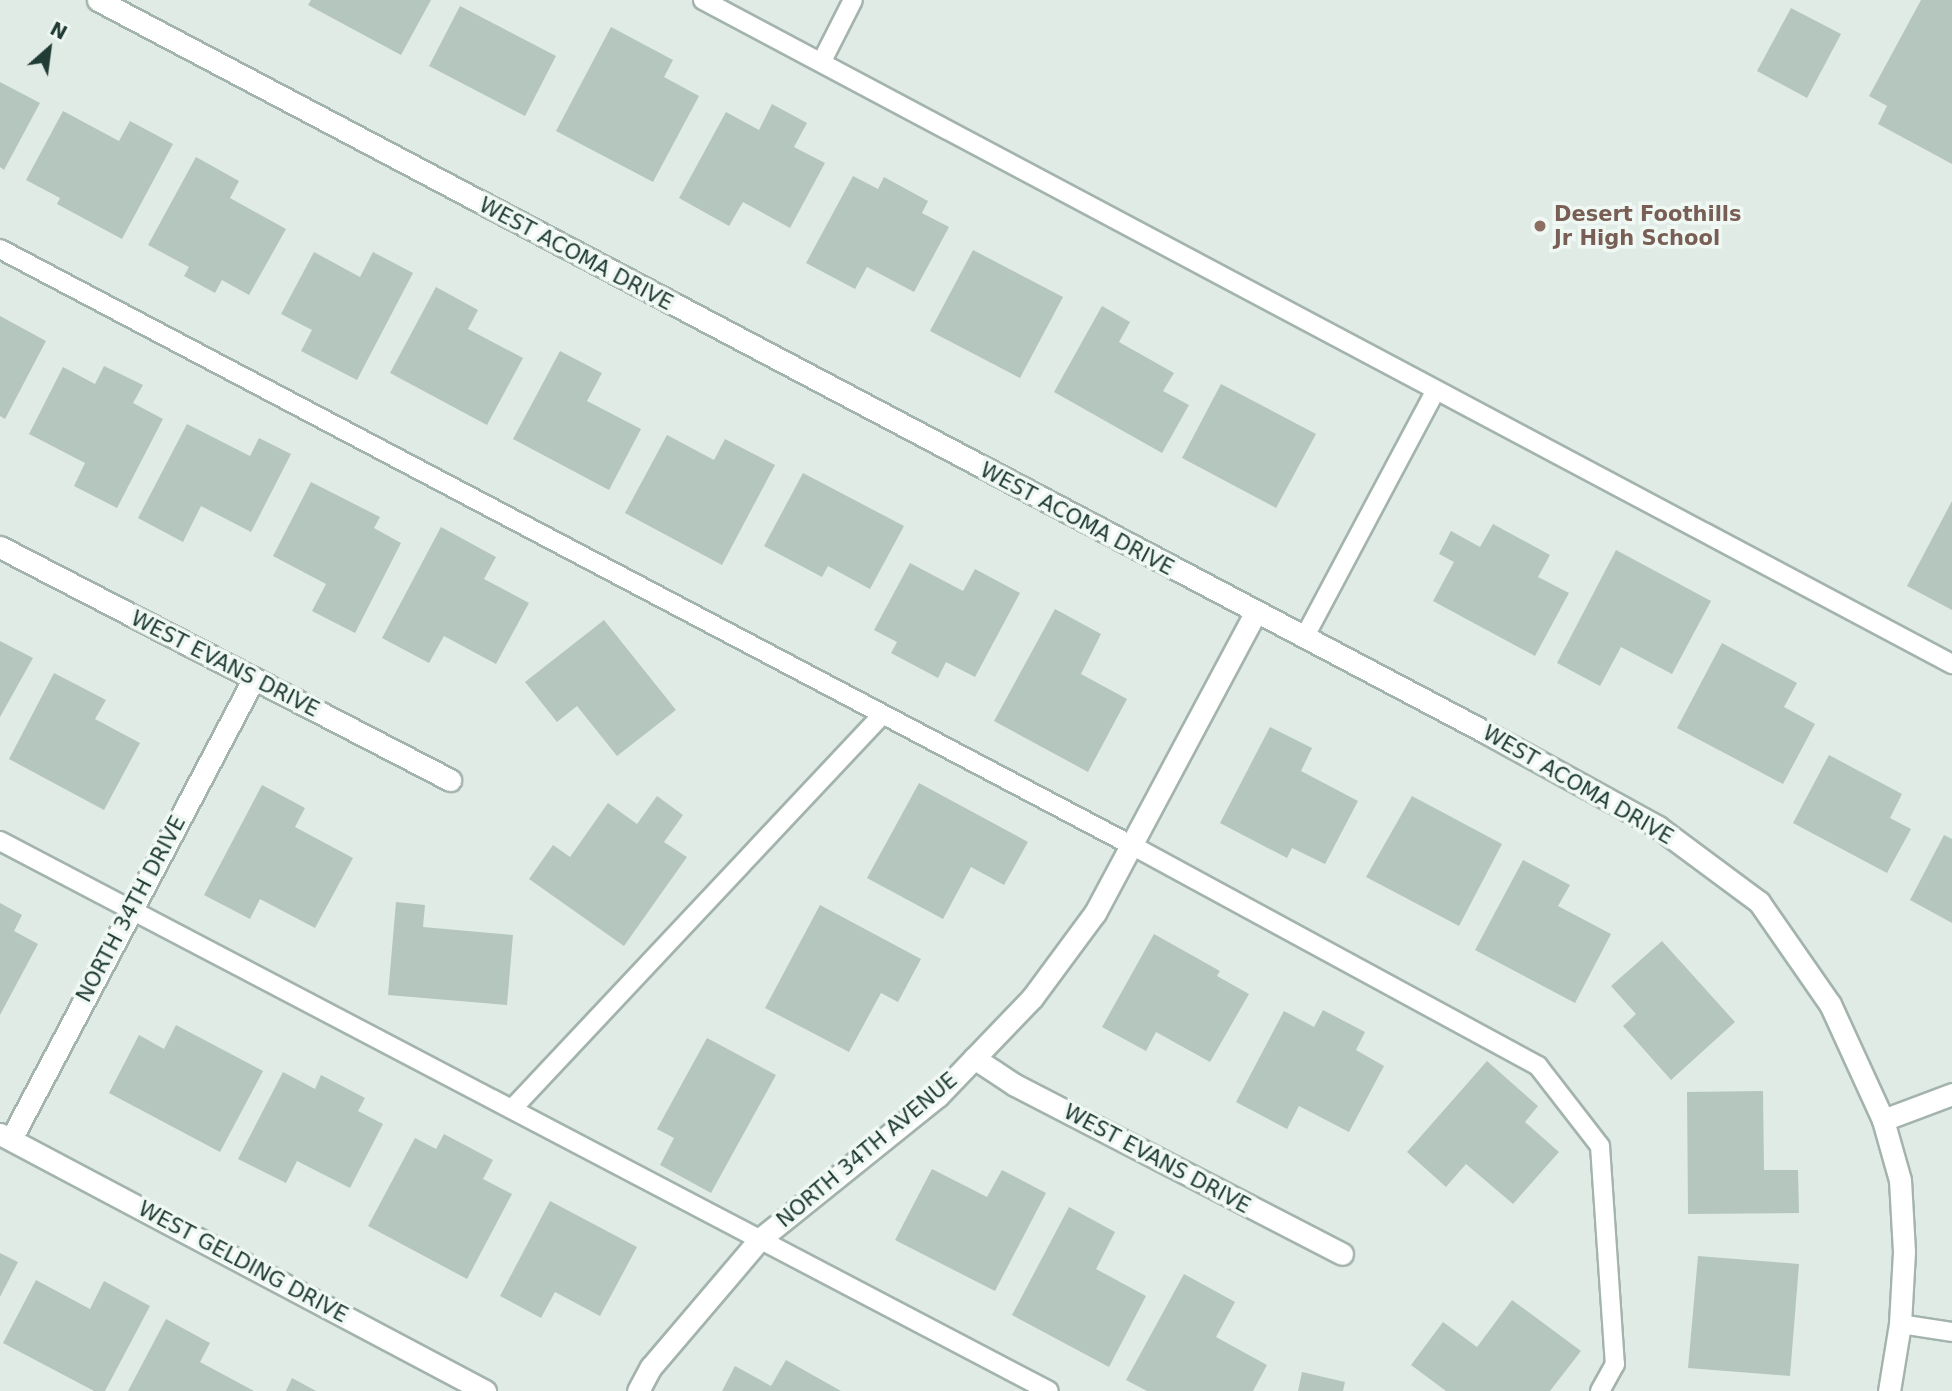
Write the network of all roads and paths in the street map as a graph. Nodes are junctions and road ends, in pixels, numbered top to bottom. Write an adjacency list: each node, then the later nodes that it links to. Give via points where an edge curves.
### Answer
1 (98, 0): 8 (street, WEST ACOMA DRIVE)
2 (703, 0): 4 (lane)
3 (853, 0): 4 (lane)
4 (822, 61): 6 (lane)
5 (0, 249): 12 (lane)
6 (1435, 392): 9 (lane); 10 (lane)
7 (0, 547): 11 (street, WEST EVANS DRIVE)
8 (1255, 614): 9 (street, WEST ACOMA DRIVE); 15 (street, NORTH 34TH AVENUE)
9 (1304, 638): 20 (street, WEST ACOMA DRIVE, via 1658,827 1759,902 1830,1004)
10 (1952, 664)
11 (253, 680): 13 (street, WEST EVANS DRIVE); 16 (street, NORTH 34TH DRIVE)
12 (881, 716): 15 (lane); 19 (lane)
13 (450, 780)
14 (0, 841): 16 (lane)
15 (1133, 846): 17 (street, NORTH 34TH AVENUE, via 1095,913 1032,998); 29 (lane, via 1538,1066 1600,1146 1615,1364)
16 (130, 909): 19 (lane); 21 (street, NORTH 34TH DRIVE)
17 (974, 1058): 22 (street, NORTH 34TH AVENUE, via 938,1096); 23 (street, WEST EVANS DRIVE, via 1015,1085)
18 (1952, 1094): 20 (street)
19 (512, 1109): 22 (lane)
20 (1883, 1119): 24 (street, WEST ACOMA DRIVE, via 1900,1180 1905,1252)
21 (5, 1137): 26 (street, WEST GELDING DRIVE)
22 (760, 1239): 27 (street, NORTH 34TH AVENUE, via 651,1367); 28 (lane)
23 (1342, 1254)
24 (1900, 1324): 25 (lane); 30 (street, WEST ACOMA DRIVE)
25 (1952, 1332)
26 (485, 1391)
27 (638, 1391)
28 (1049, 1391)
29 (1600, 1391)
30 (1889, 1391)

